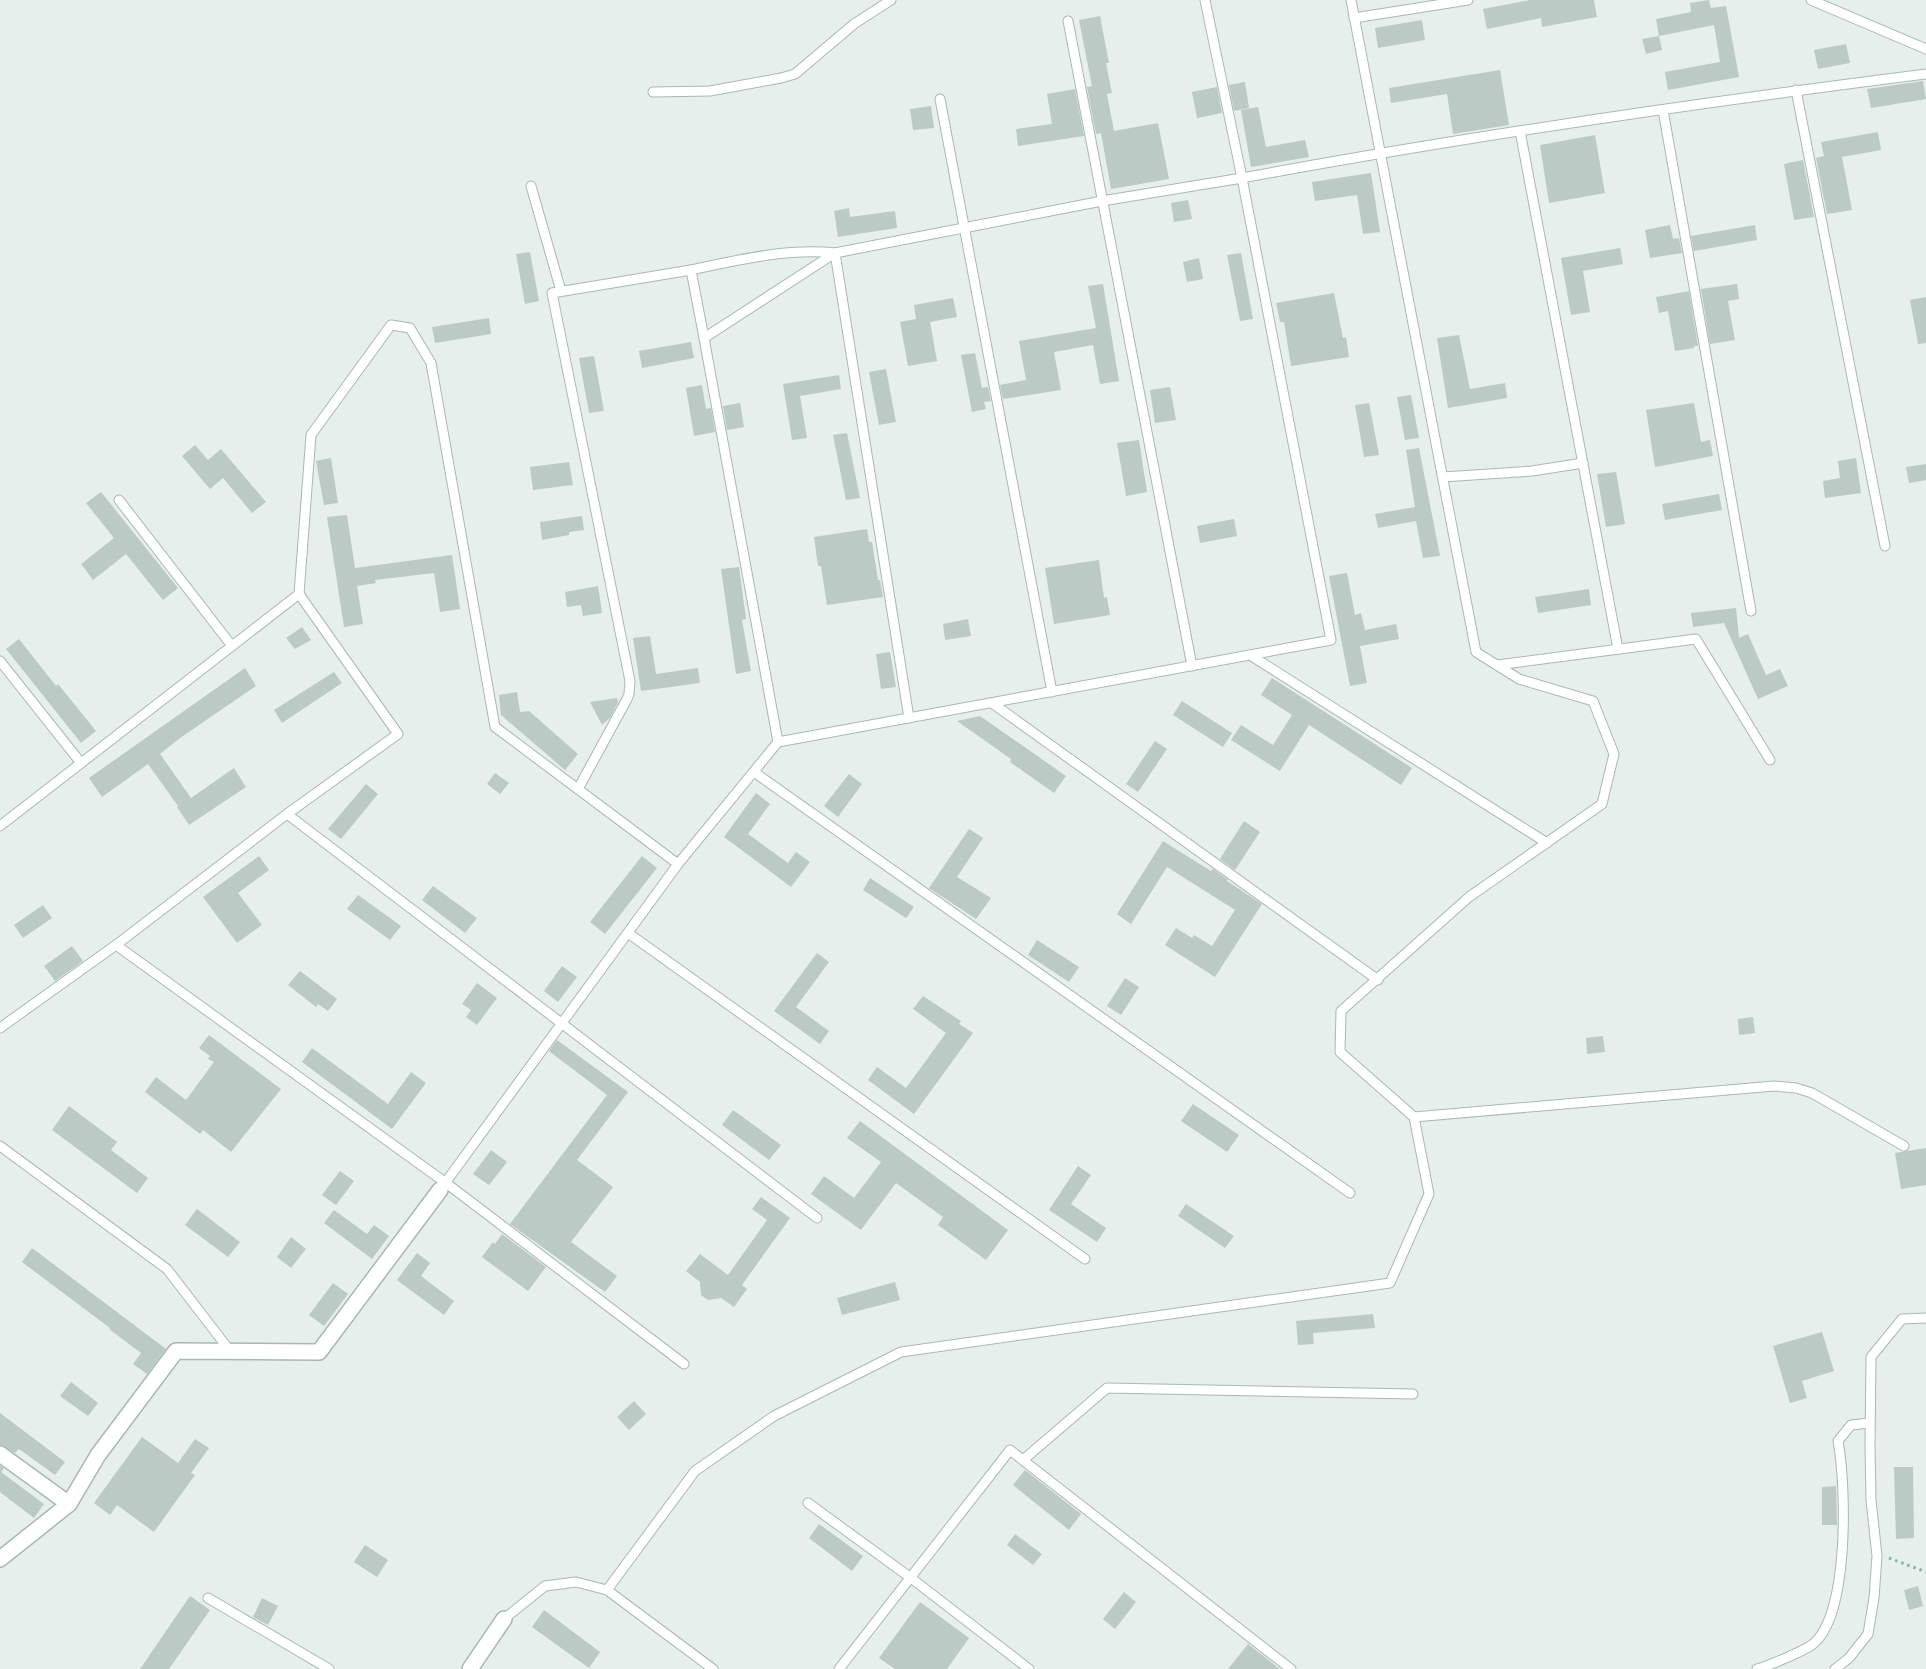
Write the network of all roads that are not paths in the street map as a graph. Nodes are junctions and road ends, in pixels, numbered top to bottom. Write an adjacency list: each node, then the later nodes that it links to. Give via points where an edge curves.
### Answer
1 (891, 0): 11 (lane, via 854,24 795,74 710,91)
2 (1205, 0): 16 (lane)
3 (1351, 0): 6 (lane)
4 (1468, 0): 6 (lane)
5 (1810, 0): 8 (lane)
6 (1354, 18): 15 (lane)
7 (1068, 21): 18 (lane)
8 (1926, 49)
9 (1926, 74): 10 (lane)
10 (1796, 90): 13 (lane); 27 (lane)
11 (653, 92)
12 (940, 99): 19 (lane)
13 (1663, 110): 14 (lane); 29 (lane)
14 (1520, 131): 15 (lane); 24 (lane)
15 (1380, 152): 16 (lane); 25 (lane)
16 (1242, 178): 18 (lane); 32 (lane, via 1331,640)
17 (531, 186): 22 (lane)
18 (1102, 200): 19 (lane); 35 (lane)
19 (964, 228): 20 (lane); 36 (lane)
20 (835, 253): 21 (lane, via 814,251 747,258); 23 (lane); 38 (lane)
21 (691, 270): 22 (lane); 23 (lane)
22 (561, 291): 43 (lane, via 552,292 630,688)
23 (704, 338): 39 (lane)
24 (1583, 462): 25 (lane, via 1532,471); 31 (lane)
25 (1442, 477): 34 (lane, via 1476,652)
26 (118, 500): 30 (lane)
27 (1885, 546)
28 (300, 594): 30 (lane); 43 (lane, via 311,435 392,325 410,328 431,363 495,727); 44 (lane, via 398,734)
29 (1751, 611)
30 (232, 646): 41 (lane)
31 (1618, 649): 34 (lane); 40 (lane, via 1696,639)
32 (1250, 655): 35 (lane); 46 (lane)
33 (0, 661): 41 (lane)
34 (1497, 665): 46 (lane, via 1519,679 1593,701 1614,754 1602,804)
35 (1192, 666): 36 (lane)
36 (1052, 692): 37 (lane)
37 (992, 703): 38 (lane); 50 (lane)
38 (909, 718): 39 (lane)
39 (778, 742): 42 (lane)
40 (1770, 760)
41 (81, 763): 45 (lane)
42 (754, 772): 47 (lane); 57 (lane)
43 (578, 790): 47 (lane)
44 (287, 814): 49 (lane); 51 (lane)
45 (0, 826)
46 (1547, 843): 50 (lane, via 1469,897)
47 (678, 864): 48 (lane)
48 (628, 933): 51 (lane); 59 (lane)
49 (116, 945): 52 (lane); 56 (lane)
50 (1378, 980): 53 (lane, via 1341,1011 1340,1052)
51 (562, 1024): 56 (lane); 58 (lane)
52 (0, 1028)
53 (1414, 1117): 55 (lane, via 1774,1086 1812,1093); 71 (lane, via 1429,1194 1390,1283 901,1352 774,1416 695,1471)
54 (0, 1146): 61 (lane, via 167,1269)
55 (1904, 1146)
56 (443, 1187): 61 (street, via 319,1352); 62 (lane)
57 (1350, 1194)
58 (817, 1218)
59 (1085, 1259)
60 (1926, 1318): 64 (lane, via 1902,1319 1871,1357)
61 (230, 1351): 68 (street, via 176,1351 98,1455)
62 (684, 1364)
63 (1413, 1394): 66 (lane, via 1106,1388)
64 (1870, 1423): 80 (lane, via 1851,1425 1838,1441 1842,1462 1843,1535 1838,1590 1828,1623 1813,1644); 81 (lane, via 1871,1500 1876,1553 1874,1598 1868,1634 1849,1658)
65 (0, 1454): 68 (street)
66 (1023, 1460): 70 (lane, via 1010,1450); 79 (lane)
67 (808, 1503): 70 (lane)
68 (69, 1504): 69 (street)
69 (0, 1559)
70 (911, 1578): 77 (lane); 78 (lane)
71 (607, 1590): 73 (lane, via 576,1582 546,1586); 76 (lane)
72 (208, 1598): 74 (lane)
73 (504, 1619): 75 (street)
74 (329, 1669)
75 (470, 1669)
76 (713, 1669)
77 (839, 1669)
78 (1029, 1669)
79 (1291, 1669)
80 (1756, 1669)
81 (1835, 1669)

